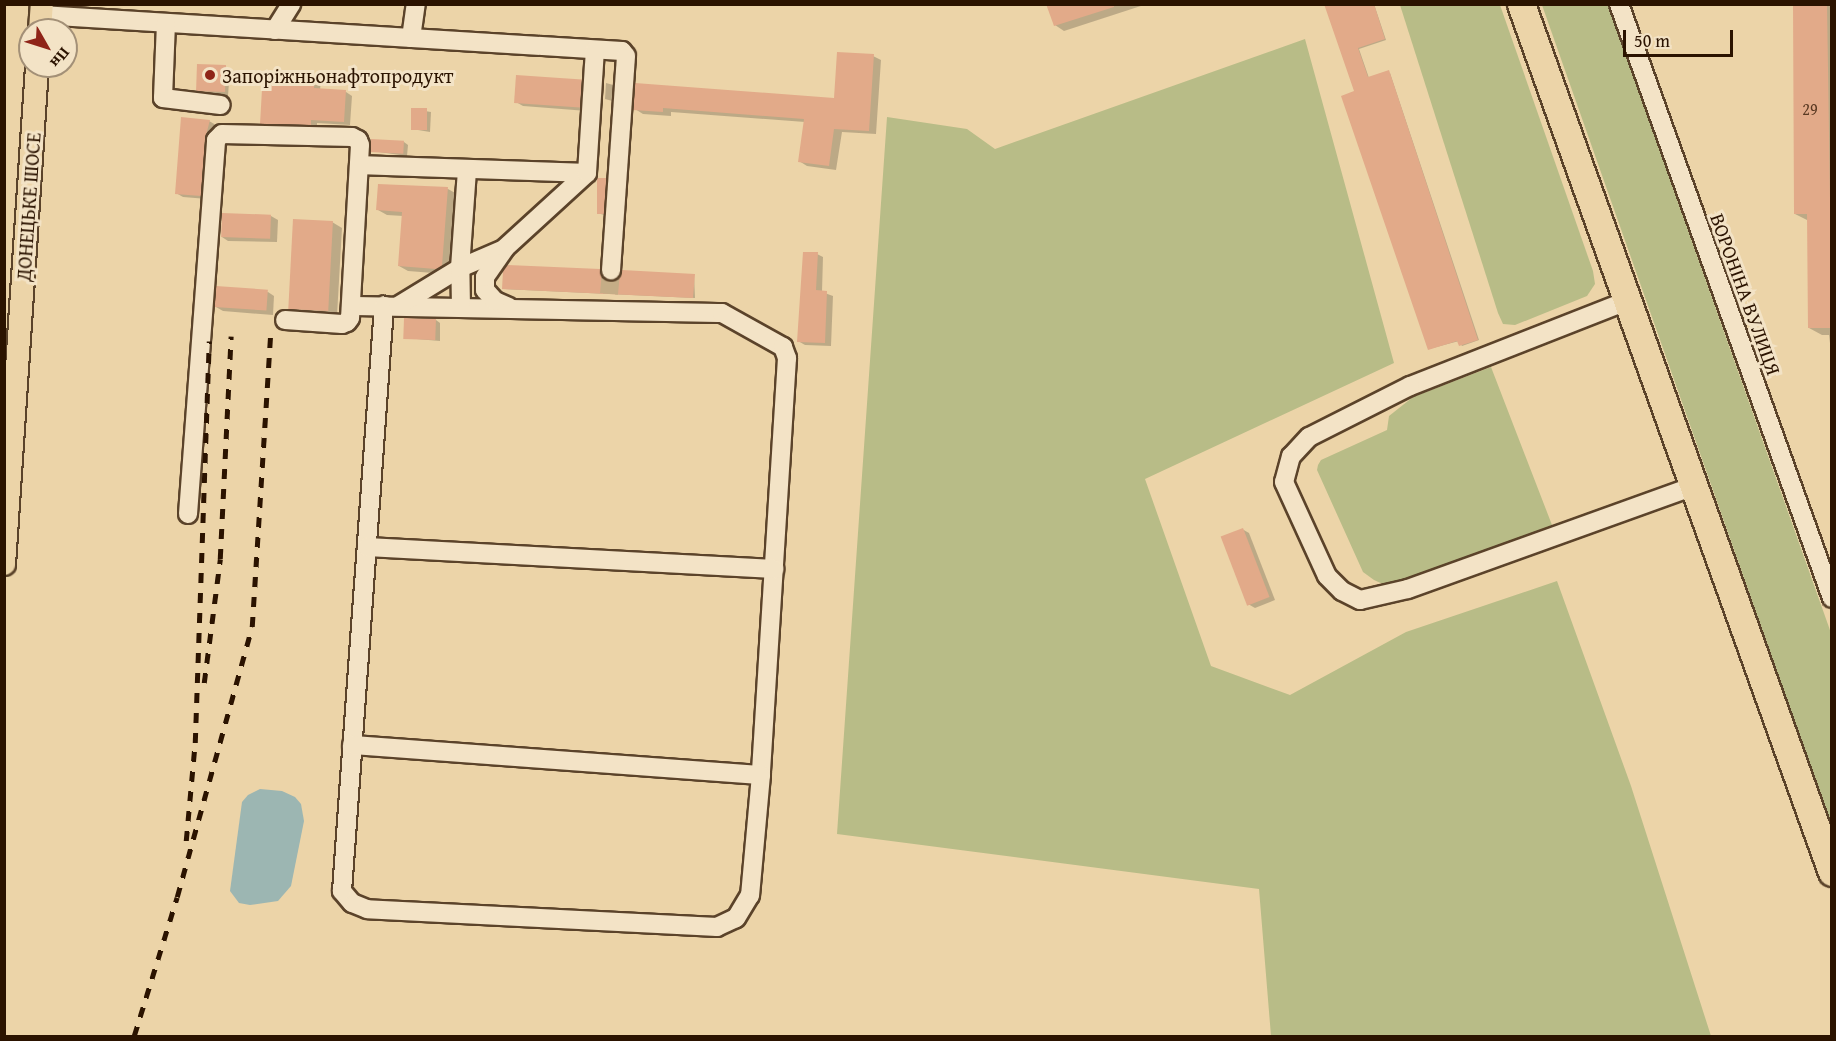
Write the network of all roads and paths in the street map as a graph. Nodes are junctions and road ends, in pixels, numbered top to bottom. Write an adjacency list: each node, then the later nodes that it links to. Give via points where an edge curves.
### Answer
1 (148, 4): 7 (street)
2 (291, 4): 9 (street)
3 (416, 4): 10 (street)
4 (1521, 4): 20 (highway)
5 (1618, 4): 31 (street, ВОРОНІНА ВУЛИЦЯ)
6 (41, 17): 7 (street)
7 (138, 21): 8 (street)
8 (166, 23): 9 (street); 13 (street, via 163,98)
9 (275, 30): 10 (street)
10 (411, 38): 11 (street)
11 (595, 50): 16 (street); 19 (street, via 622,51 626,56)
12 (36, 78): 29 (main road, ДОНЕЦЬКЕ ШОСЕ)
13 (221, 105)
14 (359, 165): 15 (street); 21 (street); 27 (street, via 360,145 352,137 222,134 216,140)
15 (466, 170): 16 (street); 18 (street)
16 (587, 173): 17 (street)
17 (505, 248): 18 (street); 24 (street, via 485,277 486,290 495,301)
18 (460, 268): 22 (street); 23 (street)
19 (611, 270)
20 (1627, 301): 26 (highway); 26 (street, via 1410,386 1309,437 1291,456 1284,482 1327,576 1342,591 1360,600 1408,590)
21 (351, 306): 22 (street); 25 (street, via 350,318 342,324)
22 (391, 306): 23 (street); 28 (street)
23 (461, 307): 24 (street)
24 (511, 308): 30 (street, via 609,302 722,313 783,347 787,358)
25 (285, 320)
26 (1694, 486): 34 (highway)
27 (188, 514)
28 (367, 547): 30 (street); 32 (street)
29 (4, 564)
30 (774, 569): 33 (street)
31 (1832, 598)
32 (352, 745): 33 (street); 33 (street, via 342,891 352,903 367,909 717,927 736,918 750,895)
33 (761, 775)
34 (1832, 872)

